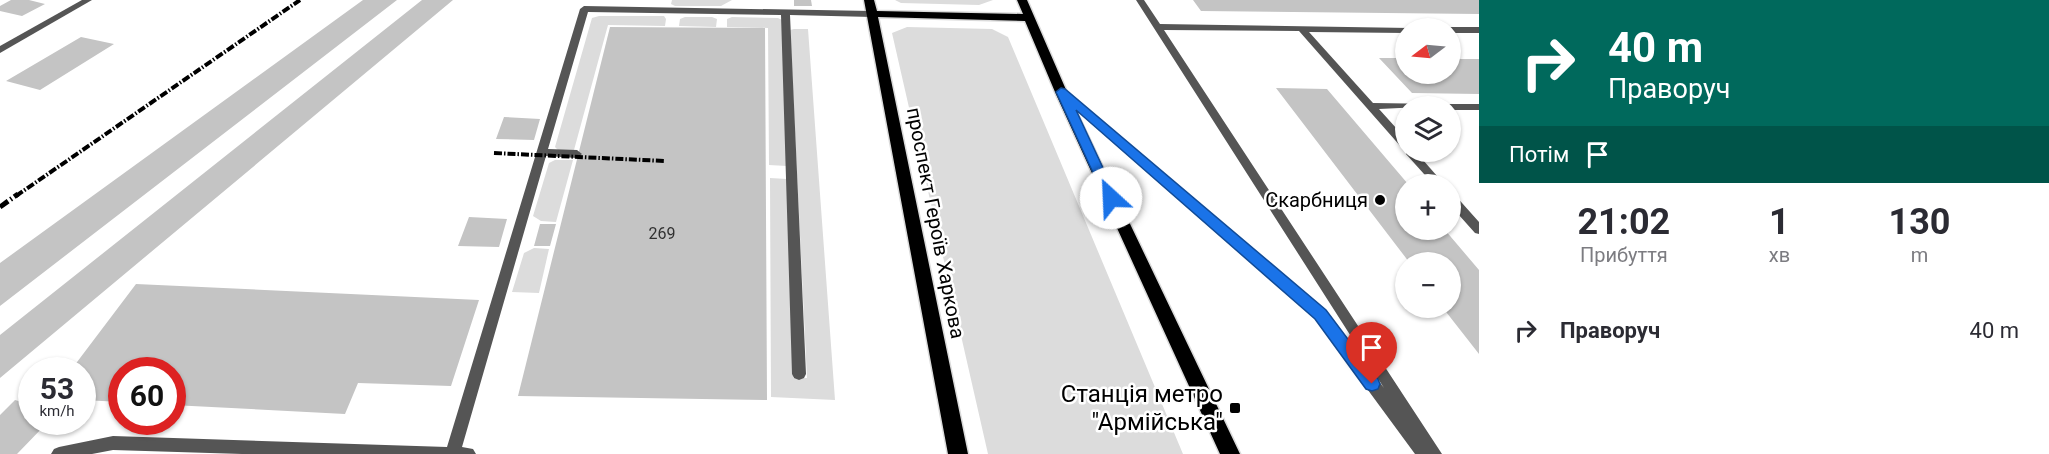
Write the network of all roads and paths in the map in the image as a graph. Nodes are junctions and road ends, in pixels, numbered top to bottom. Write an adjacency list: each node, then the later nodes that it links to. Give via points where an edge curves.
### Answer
1 (88, 0): 15 (street)
2 (1022, 0): 9 (main road)
3 (1140, 0): 10 (street)
4 (585, 5): 5 (street); 22 (street)
5 (664, 5): 6 (street)
6 (741, 6): 8 (street)
7 (871, 7): 8 (street); 9 (main road); 32 (main road, проспект Героїв Харкова)
8 (785, 13): 28 (street)
9 (1030, 18): 16 (main road)
10 (1158, 27): 11 (street); 35 (street)
11 (1302, 28): 12 (street); 17 (street)
12 (1395, 30)
13 (1461, 30): 14 (street)
14 (1479, 30)
15 (0, 50)
16 (1061, 92): 33 (main road); 34 (street, via 1320,315)
17 (1370, 106): 18 (street); 21 (street)
18 (1395, 106)
19 (1461, 107): 20 (street)
20 (1479, 107)
21 (1395, 134)
22 (542, 152): 23 (street); 30 (street)
23 (577, 154)
24 (1419, 162): 25 (street)
25 (1430, 174)
26 (1461, 210): 27 (street)
27 (1479, 230)
28 (799, 374)
29 (59, 454): 30 (street, via 113,443)
30 (453, 454): 31 (street)
31 (468, 454)
32 (958, 454)
33 (1230, 454)
34 (1424, 454)
35 (1434, 454)

